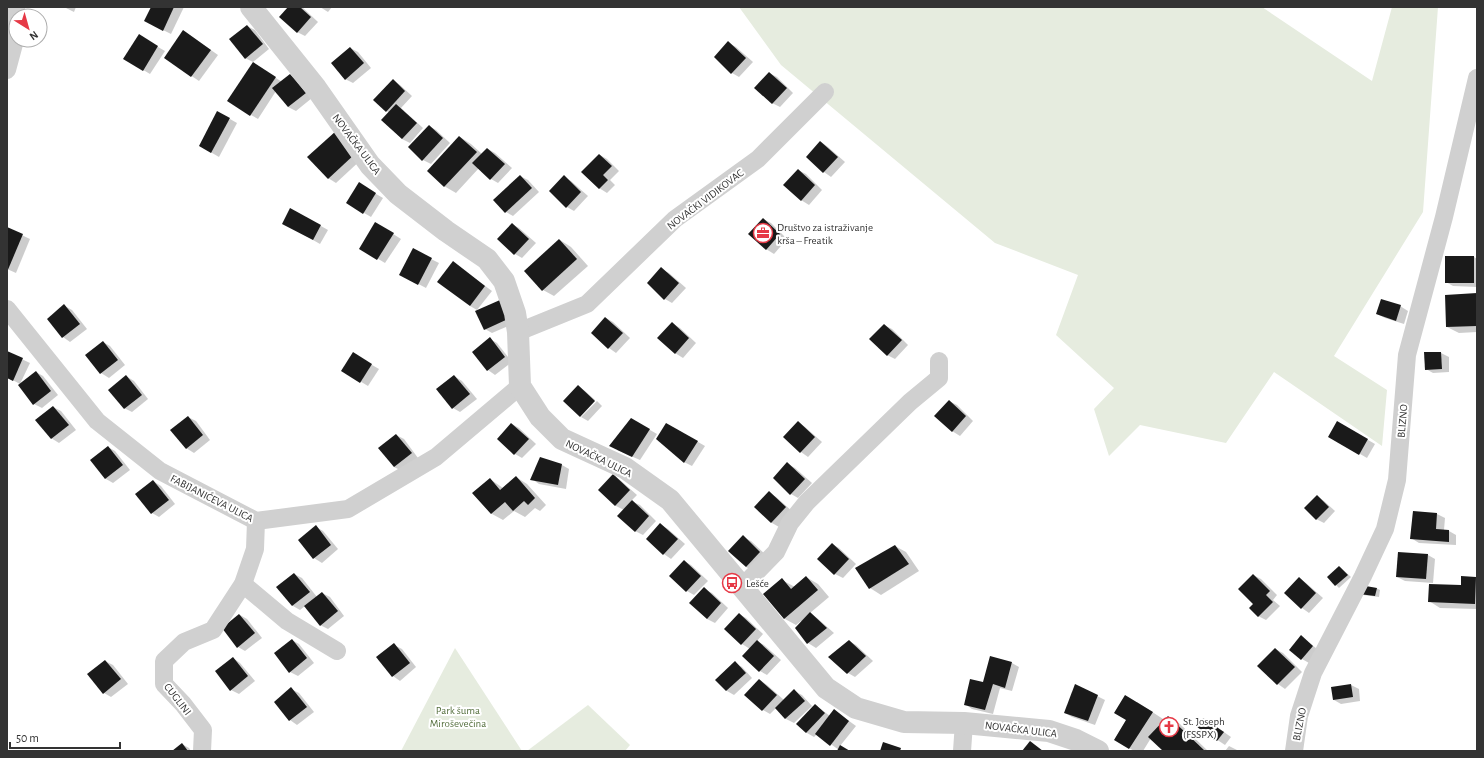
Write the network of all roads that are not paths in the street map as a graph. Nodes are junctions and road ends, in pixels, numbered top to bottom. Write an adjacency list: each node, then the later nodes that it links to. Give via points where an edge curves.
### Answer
1 (16, 7): 3 (street, via 14,44)
2 (251, 7): 7 (street, NOVAČKA ULICA, via 316,88 370,165 398,194 487,259 504,282 515,313)
3 (7, 70)
4 (1477, 78): 18 (street, BLIZNO, via 1444,217 1407,355 1397,480 1385,529 1313,673 1300,716)
5 (825, 92): 7 (street, NOVAČKI VIDIKOVAC, via 758,159 675,219 587,304)
6 (7, 309): 10 (street, FABIJANIĆEVA ULICA, via 97,421 160,471)
7 (518, 332): 9 (street, NOVAČKA ULICA)
8 (939, 361): 12 (street, via 939,378 910,402 806,502 790,524 776,552)
9 (520, 386): 10 (street, FABIJANIĆEVA ULICA, via 436,458 348,509); 12 (street, NOVAČKA ULICA, via 540,417 562,439 625,468 670,500)
10 (256, 521): 11 (street, CUGLINI, via 255,549)
11 (243, 584): 13 (street, via 287,621); 15 (street, CUGLINI, via 213,630 184,642 164,661 164,684 203,730)
12 (742, 587): 14 (street, NOVAČKA ULICA, via 826,688 856,708 904,722)
13 (338, 651)
14 (964, 723): 16 (street); 17 (street, NOVAČKA ULICA, via 1049,731)
15 (202, 751)
16 (962, 751)
17 (1098, 751)
18 (1294, 751)

